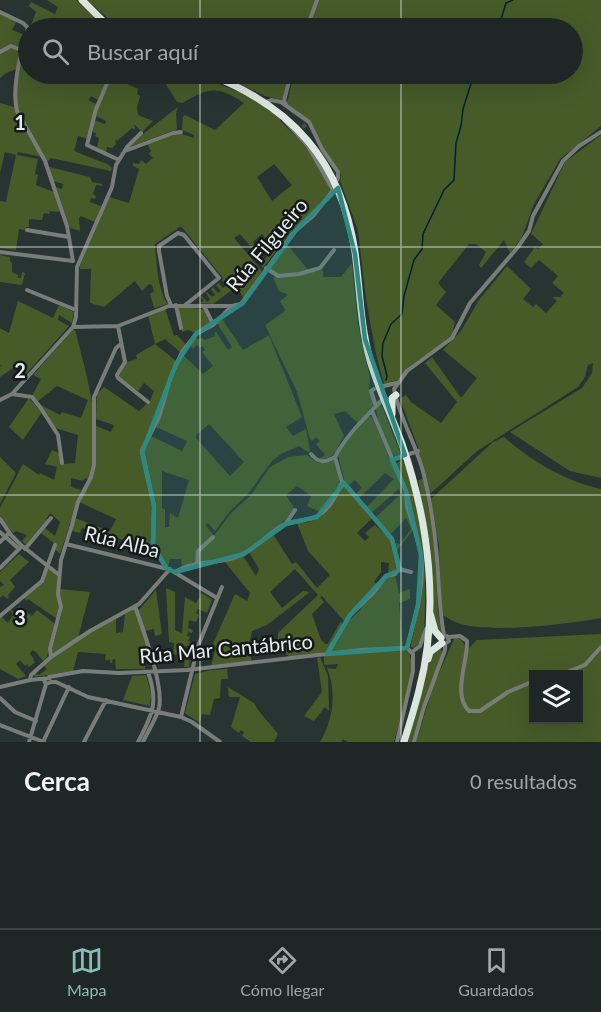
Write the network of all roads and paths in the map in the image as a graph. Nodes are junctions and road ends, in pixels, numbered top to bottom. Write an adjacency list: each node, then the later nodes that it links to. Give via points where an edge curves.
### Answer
1 (82, 0): 4 (highway)
2 (316, 0): 5 (street)
3 (0, 12): 6 (street)
4 (99, 18)
5 (311, 18)
6 (18, 21)
7 (18, 48): 8 (street, via 11,45)
8 (0, 52)
9 (18, 73): 22 (street, via 17,111 45,161)
10 (107, 84): 19 (street, via 87,145)
11 (232, 84): 13 (highway)
12 (288, 84): 14 (street)
13 (266, 102): 14 (street, via 276,100); 20 (highway, via 307,140)
14 (286, 106): 20 (street, via 309,122 338,172)
15 (182, 132): 18 (street)
16 (601, 132): 39 (street, via 563,161 529,231 470,303 452,339 418,362)
17 (141, 133): 18 (street)
18 (124, 152): 19 (street)
19 (119, 160): 26 (street, via 112,187)
20 (336, 187): 27 (street, Rúa Filgueiro); 40 (highway, via 348,216 364,339)
21 (27, 230): 22 (street)
22 (69, 237): 25 (street)
23 (334, 250): 27 (street, via 320,268 300,274 278,276)
24 (0, 252): 25 (street)
25 (73, 261): 26 (street)
26 (77, 267): 33 (street)
27 (266, 268): 32 (street, Rúa Filgueiro, via 244,302)
28 (27, 290): 33 (street)
29 (173, 305): 30 (street, Rúa Filgueiro); 30 (street, via 167,296 159,250 161,244 178,233 184,235 219,278); 35 (street, Rúa Filgueiro); 37 (street)
30 (184, 306): 31 (street, Rúa Filgueiro)
31 (204, 306): 32 (street, Rúa Filgueiro); 34 (street)
32 (232, 306): 34 (street)
33 (76, 310): 36 (street)
34 (213, 325): 69 (street, via 196,334 182,352 159,417 142,450 154,506 153,546)
35 (118, 326): 36 (street, Rúa Filgueiro); 38 (street)
36 (73, 327): 41 (street)
37 (180, 328)
38 (121, 344): 44 (street, via 125,362 118,378); 63 (street, via 94,397 94,465)
39 (397, 383): 40 (street); 42 (street)
40 (381, 391): 42 (highway); 45 (street); 45 (street, via 371,392); 47 (highway)
41 (12, 394): 43 (street); 52 (street, via 32,397 40,407 58,435)
42 (395, 394): 47 (highway); 48 (street)
43 (0, 400)
44 (148, 402)
45 (376, 406): 46 (street)
46 (372, 411): 50 (street, via 349,434); 51 (street)
47 (392, 419): 77 (highway, via 410,469 425,536)
48 (418, 451): 51 (street); 80 (street, via 435,531)
49 (311, 454): 50 (street, via 318,462)
50 (335, 457): 53 (street)
51 (392, 460): 82 (street, via 406,491 421,555 422,573)
52 (62, 463)
53 (342, 482): 57 (street, via 332,502 317,517); 70 (street, via 392,539)
54 (295, 510): 57 (street)
55 (51, 518): 65 (street)
56 (0, 519): 59 (street)
57 (286, 524): 66 (street, via 244,554)
58 (0, 532): 60 (street)
59 (9, 533): 60 (street); 65 (street)
60 (5, 537): 62 (street); 65 (street)
61 (213, 537): 66 (street, via 198,551)
62 (0, 542)
63 (66, 544): 69 (street, Rúa Alba); 73 (street)
64 (55, 545): 67 (street)
65 (22, 548): 67 (street); 68 (street)
66 (197, 563): 71 (street)
67 (47, 566): 73 (street); 78 (street, via 42,581)
68 (0, 568)
69 (168, 569): 71 (street); 76 (street)
70 (399, 569): 72 (street); 83 (street, via 386,576 350,615)
71 (175, 572): 75 (street)
72 (411, 572)
73 (59, 574): 84 (street, via 61,607)
74 (222, 586): 75 (street)
75 (218, 598): 85 (street, via 198,646)
76 (135, 606): 84 (street); 88 (street)
77 (429, 610): 79 (highway); 80 (highway, via 435,631)
78 (0, 616)
79 (428, 626): 82 (street, via 420,646); 89 (highway)
80 (444, 639): 89 (highway, via 430,652); 92 (street, via 460,636 467,641 462,688 469,711 480,711); 112 (street, via 446,650)
81 (601, 647): 86 (street, via 585,665)
82 (410, 650): 83 (street, Rúa Mar Cantábrico); 95 (street)
83 (327, 654): 85 (street, Rúa Mar Cantábrico)
84 (51, 657): 90 (street)
85 (193, 670): 88 (street, Rúa Mar Cantábrico); 100 (street)
86 (574, 670)
87 (148, 672): 88 (street, Rúa Mar Cantábrico); 91 (street, Rúa Mar Cantábrico, via 74,672); 99 (street)
88 (154, 672): 99 (street, via 159,692)
89 (423, 672): 98 (highway)
90 (30, 680): 91 (street, Rúa Mar Cantábrico); 93 (street, Rúa Mar Cantábrico)
91 (47, 681): 94 (street); 101 (street)
92 (529, 683)
93 (0, 687)
94 (69, 687): 97 (street); 105 (street)
95 (410, 687): 98 (street); 110 (street)
96 (0, 698): 101 (street, via 11,710)
97 (106, 700): 99 (street); 106 (street)
98 (415, 705): 111 (highway)
99 (155, 711): 100 (street); 107 (street); 108 (street)
100 (181, 717): 109 (street)
101 (36, 721): 103 (street)
102 (0, 725): 103 (street)
103 (31, 737): 104 (street); 105 (street)
104 (29, 742)
105 (43, 742)
106 (84, 742)
107 (138, 742)
108 (143, 742)
109 (220, 742)
110 (397, 742)
111 (404, 742)
112 (414, 742)

